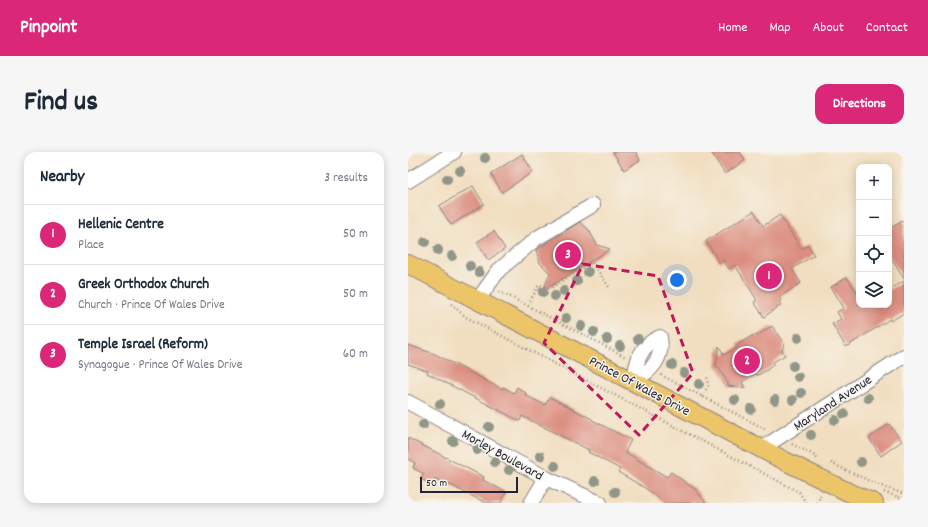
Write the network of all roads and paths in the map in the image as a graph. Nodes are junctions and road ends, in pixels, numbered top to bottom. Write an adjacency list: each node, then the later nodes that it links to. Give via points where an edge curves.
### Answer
1 (454, 152): 2 (street)
2 (408, 181)
3 (593, 205): 6 (street, via 537,238 499,270)
4 (408, 264): 6 (main road, Prince Of Wales Drive)
5 (609, 287): 7 (path, via 592,262 552,287 539,285)
6 (477, 301): 13 (main road, Prince Of Wales Drive)
7 (530, 301)
8 (450, 304): 20 (path, via 466,317 795,490)
9 (904, 356): 13 (street, Maryland Avenue)
10 (707, 375): 11 (path, via 708,386)
11 (702, 397)
12 (408, 402): 15 (street, Morley Boulevard)
13 (761, 449): 17 (main road, Prince Of Wales Drive)
14 (831, 463): 16 (path)
15 (546, 478): 18 (street); 19 (street, Morley Boulevard)
16 (904, 494)
17 (845, 498): 21 (main road, Prince Of Wales Drive)
18 (531, 503)
19 (600, 503)
20 (806, 503)
21 (874, 503)

